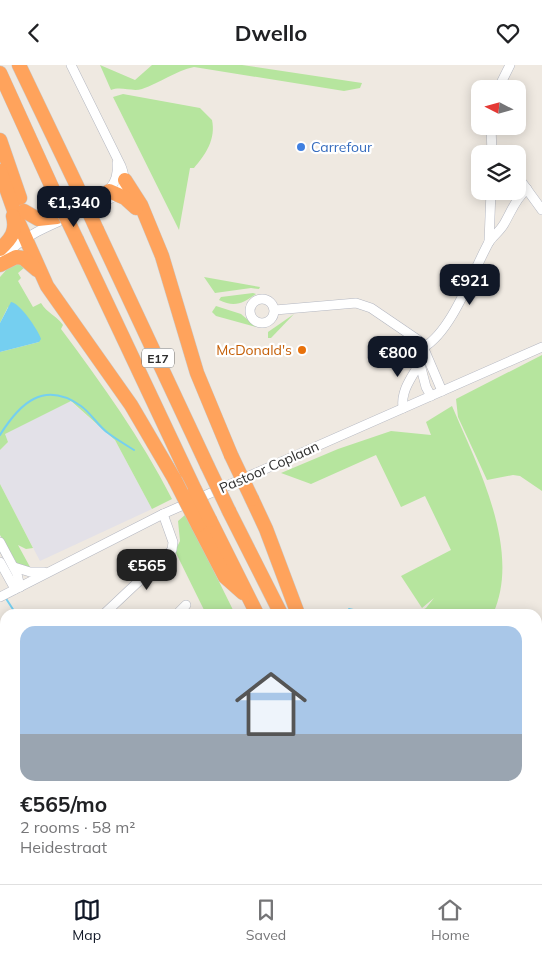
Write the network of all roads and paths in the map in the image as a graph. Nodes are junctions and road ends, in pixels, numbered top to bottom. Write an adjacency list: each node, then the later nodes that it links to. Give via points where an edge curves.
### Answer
1 (19, 65): 43 (highway, E17, bridge, via 229,511)
2 (71, 65): 7 (street)
3 (510, 65): 5 (street)
4 (0, 73): 31 (highway, E17, bridge)
5 (502, 80)
6 (0, 140): 16 (highway)
7 (117, 157): 9 (street); 11 (street)
8 (0, 171): 14 (highway)
9 (125, 180): 11 (street); 17 (highway)
10 (526, 189): 15 (street)
11 (114, 193): 17 (highway, via 132,202); 18 (street); 19 (street)
12 (491, 200): 20 (street)
13 (517, 200): 20 (street, via 503,226)
14 (11, 201): 19 (highway); 21 (highway, via 14,231)
15 (542, 210)
16 (24, 211): 18 (highway, via 38,219); 19 (highway)
17 (144, 215): 44 (highway, bridge, via 162,256 197,373 266,529)
18 (57, 217): 19 (street)
19 (26, 235): 21 (street); 22 (street); 23 (highway)
20 (489, 242): 26 (street, via 443,328)
21 (0, 250)
22 (0, 263): 23 (highway, via 23,258)
23 (42, 275): 31 (highway, via 62,309)
24 (275, 310): 26 (street, via 356,303 371,308 411,334)
25 (542, 347): 28 (street, Pastoor Coplaan)
26 (424, 350): 27 (street); 28 (street)
27 (420, 364): 29 (street); 30 (street, via 404,389 401,398)
28 (442, 391): 29 (street, Pastoor Coplaan)
29 (431, 396): 30 (street, Pastoor Coplaan)
30 (403, 408): 32 (street, Pastoor Coplaan)
31 (181, 477): 42 (highway, E17, bridge)
32 (163, 515): 36 (street, Pastoor Coplaan); 40 (street, via 174,542 172,550)
33 (0, 541): 35 (street)
34 (0, 562): 37 (street)
35 (14, 567): 36 (street, via 30,572); 37 (street)
36 (52, 570): 37 (street, Pastoor Coplaan)
37 (17, 588): 38 (street, Pastoor Coplaan)
38 (0, 597)
39 (186, 605): 41 (street)
40 (109, 609)
41 (182, 609)
42 (254, 609)
43 (279, 609)
44 (296, 609)

